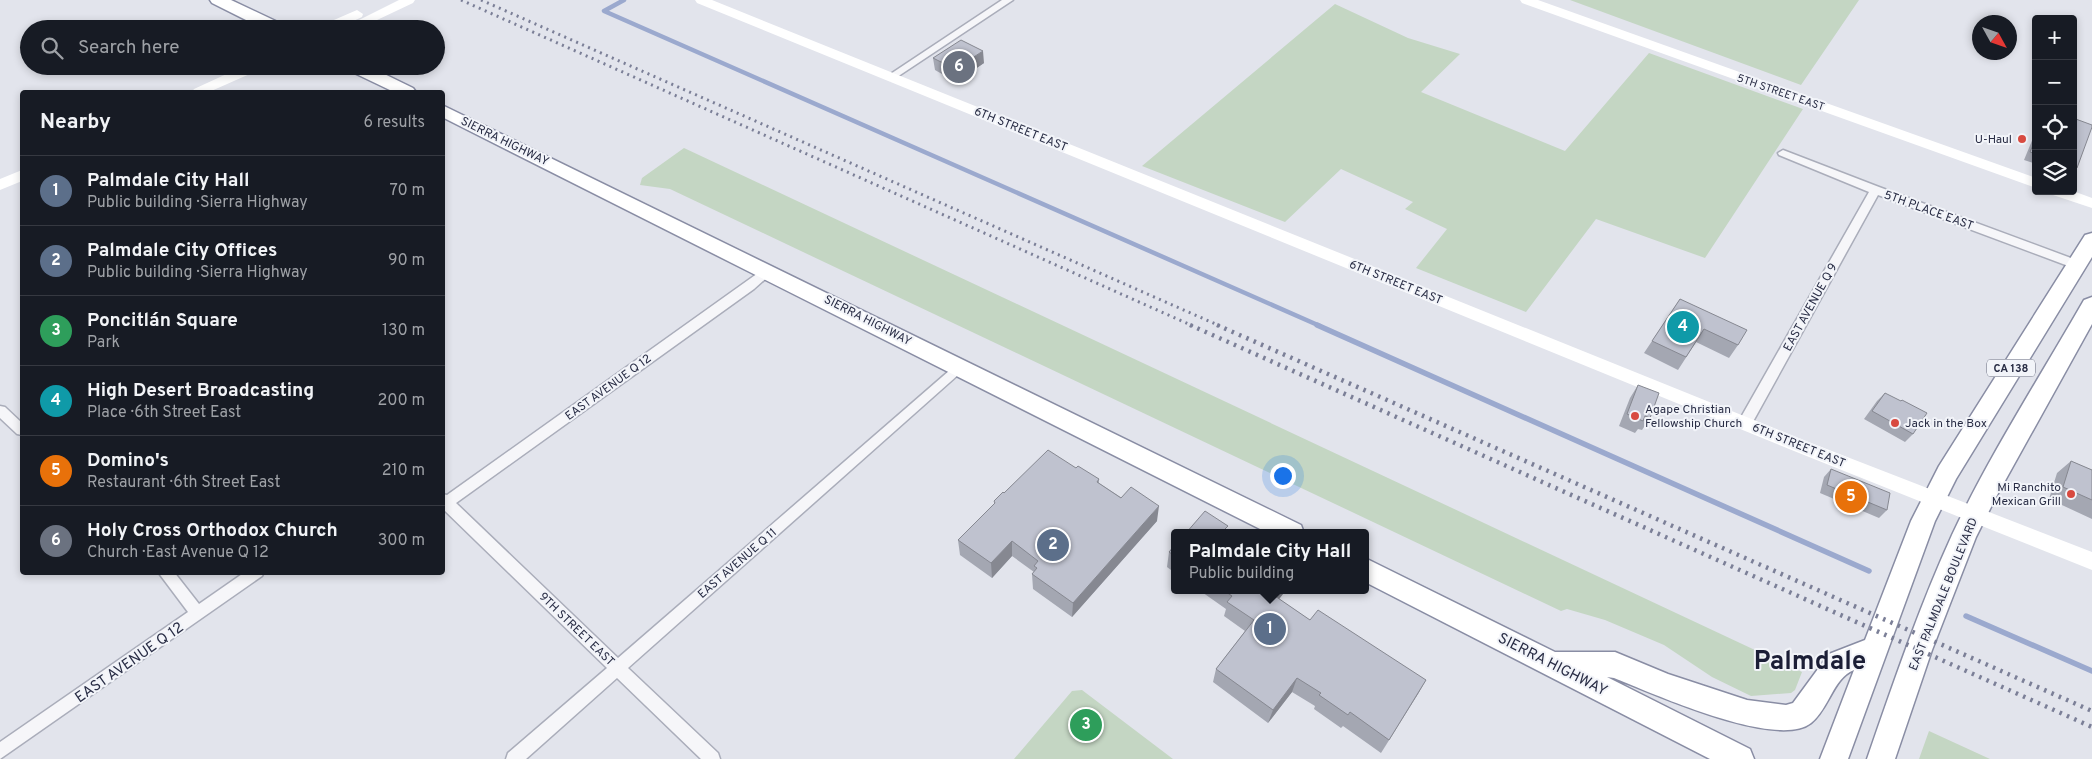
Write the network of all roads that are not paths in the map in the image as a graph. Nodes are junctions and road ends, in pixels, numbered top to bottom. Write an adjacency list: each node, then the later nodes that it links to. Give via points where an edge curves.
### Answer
1 (218, 0): 7 (highway)
2 (387, 0): 8 (street)
3 (409, 0): 9 (street)
4 (701, 0): 12 (street, 6TH STREET EAST)
5 (1008, 0): 12 (street)
6 (1526, 0): 18 (street, 5TH STREET EAST)
7 (259, 20)
8 (344, 20)
9 (366, 20)
10 (236, 75): 13 (street)
11 (372, 75): 14 (highway)
12 (892, 77): 29 (street, 6TH STREET EAST)
13 (203, 90)
14 (403, 90)
15 (445, 111): 25 (highway, SIERRA HIGHWAY)
16 (1783, 153): 20 (street, 5TH PLACE EAST)
17 (20, 175): 19 (street)
18 (2032, 182)
19 (0, 185)
20 (1876, 190): 24 (street, 5TH PLACE EAST); 29 (street, EAST AVENUE Q 9)
21 (2069, 195): 22 (street)
22 (2092, 203)
23 (2092, 240): 24 (highway, CA 138)
24 (2076, 264): 31 (highway, CA 138)
25 (768, 270): 27 (highway, SIERRA HIGHWAY); 32 (street, EAST AVENUE Q 12, via 750,286)
26 (2092, 305): 33 (highway, EAST PALMDALE BOULEVARD / CA 138)
27 (961, 367): 34 (highway, SIERRA HIGHWAY); 42 (street, EAST AVENUE Q 11)
28 (0, 411): 30 (street)
29 (1745, 423): 31 (street, 6TH STREET EAST)
30 (20, 428)
31 (1934, 498): 33 (street, 6TH STREET EAST); 40 (highway, CA 138)
32 (445, 501): 42 (street, 9TH STREET EAST)
33 (1974, 515): 35 (street, 6TH STREET EAST); 48 (highway, EAST PALMDALE BOULEVARD / CA 138, via 1924,637)
34 (1284, 529)
35 (2092, 561)
36 (1369, 571): 41 (highway, SIERRA HIGHWAY)
37 (167, 575): 39 (street)
38 (253, 575): 39 (street, EAST AVENUE Q 12)
39 (198, 613): 43 (street, EAST AVENUE Q 12)
40 (1876, 648): 41 (highway, via 1839,662 1801,714 1786,718 1747,713 1667,686 1616,664); 47 (highway, CA 138)
41 (1552, 663): 46 (highway, SIERRA HIGHWAY)
42 (618, 668): 44 (street, EAST AVENUE Q 11); 45 (street, 9TH STREET EAST)
43 (0, 751)
44 (514, 759)
45 (712, 759)
46 (1740, 759)
47 (1834, 759)
48 (1881, 759)

